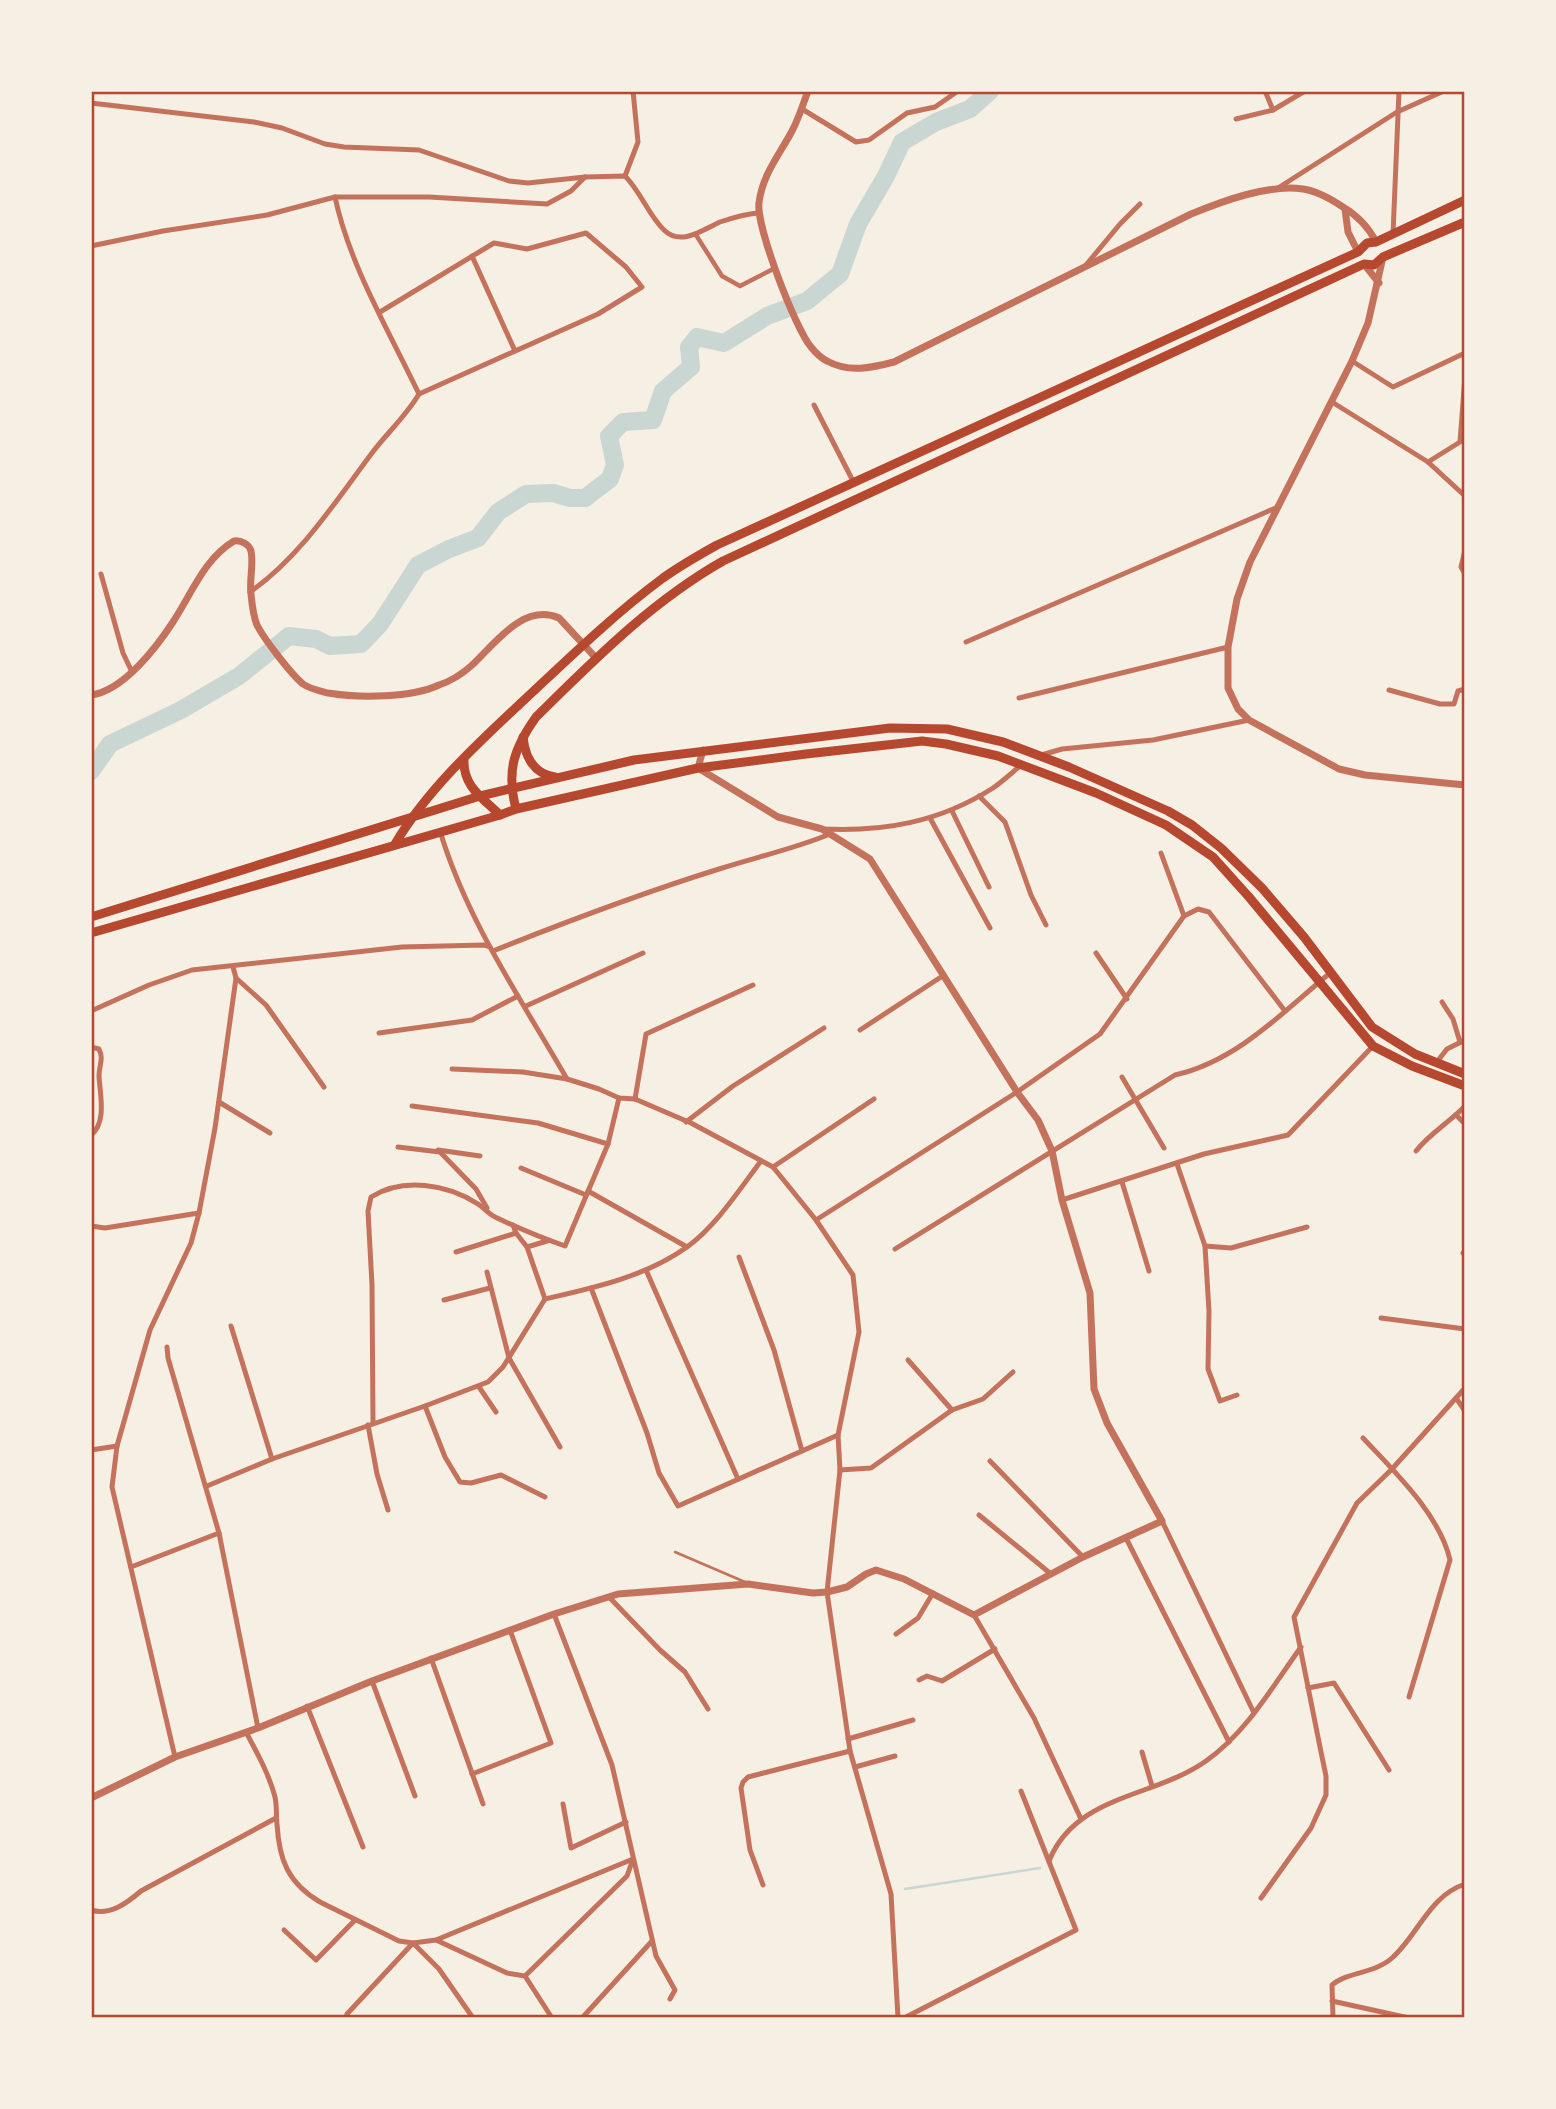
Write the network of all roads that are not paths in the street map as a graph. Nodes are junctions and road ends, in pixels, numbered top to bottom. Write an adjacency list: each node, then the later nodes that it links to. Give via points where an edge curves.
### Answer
1 (633, 91): 13 (street, via 638,142)
2 (808, 91): 9 (street)
3 (958, 91): 9 (street, via 935,107 907,113 863,142)
4 (1265, 91): 10 (street)
5 (1306, 91): 10 (street)
6 (1399, 91): 11 (street)
7 (1444, 91): 11 (street)
8 (91, 103): 14 (street, via 254,122 344,147 419,150 509,181)
9 (802, 109): 20 (street, via 766,176)
10 (1273, 110): 12 (street)
11 (1397, 112): 15 (street); 22 (street)
12 (1236, 119)
13 (625, 176): 14 (street); 23 (street, via 665,232)
14 (584, 177): 16 (street, via 571,191 547,204)
15 (1275, 190): 19 (street, via 1302,189); 30 (street, via 1230,198 1199,210)
16 (335, 197): 25 (street, via 267,215); 33 (street, via 341,227)
17 (1465, 200): 22 (main road)
18 (1140, 204): 30 (street)
19 (1345, 209): 24 (street, via 1364,223); 26 (street, via 1348,232)
20 (758, 213): 23 (street, via 719,223); 31 (street)
21 (1465, 222): 28 (main road)
22 (1393, 234): 24 (main road)
23 (696, 235): 31 (street, via 722,276 740,286)
24 (1376, 242): 26 (main road, via 1363,244); 28 (main road)
25 (91, 246)
26 (1358, 252): 29 (main road); 42 (main road)
27 (472, 256): 33 (street); 34 (street); 34 (street, via 494,243 527,248 586,233 642,287 606,310)
28 (1383, 257): 29 (main road, via 1374,265); 32 (street)
29 (1364, 264): 32 (street); 52 (main road, via 723,561 665,598)
30 (1086, 265): 31 (street, via 894,362 852,369 836,366 811,347)
31 (776, 271)
32 (1379, 283): 36 (street)
33 (380, 312): 38 (street)
34 (515, 351): 38 (street)
35 (1465, 353): 36 (street, via 1394,387)
36 (1352, 361): 39 (street)
37 (1465, 376): 41 (street, via 1460,442)
38 (419, 394): 48 (street, via 308,538)
39 (1332, 402): 41 (street); 44 (street)
40 (814, 405): 42 (street)
41 (1428, 462): 43 (street)
42 (854, 483): 50 (main road, via 718,544 664,577)
43 (1465, 496)
44 (1279, 507): 49 (street); 51 (street, via 1250,562)
45 (1465, 550): 47 (street, via 1461,567)
46 (101, 574): 53 (street)
47 (1465, 574)
48 (250, 592): 50 (street, via 264,636 304,684 330,693 376,695 439,686 470,667 505,632 530,617 552,614); 53 (street, via 251,552 244,543 234,541 202,571 174,621)
49 (966, 642)
50 (584, 644): 52 (street); 62 (main road)
51 (1228, 647): 57 (street); 58 (street, via 1228,688)
52 (596, 658): 59 (main road)
53 (132, 672): 56 (street, via 105,693)
54 (1465, 689): 55 (street, via 1458,691 1454,704)
55 (1389, 690)
56 (91, 695)
57 (1019, 698)
58 (1249, 720): 61 (street, via 1153,740 1062,749); 66 (street, via 1339,769)
59 (522, 736): 65 (main road, via 536,769 552,777); 67 (main road)
60 (703, 750): 61 (main road, via 921,727 975,734); 64 (street); 65 (main road)
61 (1037, 756): 90 (main road, via 1114,786 1192,825 1262,888)
62 (464, 760): 68 (main road, via 468,786); 73 (main road)
63 (1022, 764): 64 (main road, via 922,741); 69 (street); 93 (main road, via 1166,825 1213,857)
64 (698, 768): 70 (main road); 75 (street, via 778,817)
65 (567, 776): 67 (main road)
66 (1465, 785)
67 (511, 788): 68 (main road); 70 (main road)
68 (480, 796): 72 (main road); 73 (main road)
69 (979, 796): 71 (street); 83 (street, via 1005,822)
70 (516, 808): 72 (main road)
71 (952, 811): 74 (street); 80 (street)
72 (500, 815): 76 (main road)
73 (411, 818): 78 (main road); 82 (main road)
74 (930, 818): 75 (street, via 870,830); 84 (street)
75 (822, 829): 77 (street)
76 (440, 831): 78 (main road); 86 (street, via 461,890)
77 (830, 834): 86 (street, via 613,904); 91 (street, via 870,859)
78 (396, 844): 85 (main road)
79 (1161, 853): 81 (street)
80 (989, 887)
81 (1184, 916): 96 (street); 100 (street, via 1198,909 1209,912)
82 (91, 917)
83 (1046, 925)
84 (990, 928)
85 (91, 933)
86 (492, 949): 89 (street, via 484,945 402,947); 95 (street)
87 (643, 953): 98 (street)
88 (1096, 953): 96 (street)
89 (233, 967): 92 (street); 99 (street, via 192,970)
90 (1330, 973): 93 (street); 107 (main road, via 1372,1027)
91 (944, 975): 102 (street); 116 (street)
92 (236, 978): 115 (street, via 266,1005); 121 (street)
93 (1320, 982): 100 (street); 105 (main road)
94 (753, 985): 118 (street, via 646,1034)
95 (518, 996): 98 (street); 103 (street, via 472,1020)
96 (1127, 999): 116 (street, via 1100,1034)
97 (1442, 1002): 104 (street)
98 (526, 1006): 113 (street)
99 (91, 1011)
100 (1285, 1011): 120 (street, via 1255,1038 1198,1070 1175,1075)
101 (824, 1028): 125 (street)
102 (860, 1030)
103 (379, 1033)
104 (1463, 1041): 107 (street, via 1447,1049)
105 (1373, 1046): 114 (main road); 137 (street, via 1288,1135)
106 (91, 1047): 111 (street, via 103,1056)
107 (1436, 1063): 109 (main road)
108 (452, 1069): 113 (street)
109 (1465, 1074)
110 (91, 1075): 111 (street)
111 (99, 1075): 128 (street, via 100,1125)
112 (1122, 1077): 120 (street)
113 (567, 1080): 117 (street)
114 (1465, 1086)
115 (324, 1087)
116 (1017, 1092): 133 (street); 145 (street)
117 (619, 1098): 118 (street); 129 (street)
118 (635, 1099): 125 (street)
119 (874, 1099): 138 (street)
120 (1136, 1101): 131 (street); 133 (street)
121 (219, 1102): 127 (street); 143 (street)
122 (412, 1106): 129 (street, via 538,1124)
123 (1465, 1106): 124 (street)
124 (1456, 1115): 126 (street); 134 (street)
125 (686, 1122): 136 (street)
126 (1465, 1124)
127 (270, 1133)
128 (91, 1135)
129 (608, 1144): 141 (street)
130 (398, 1147): 132 (street)
131 (1164, 1148)
132 (437, 1150): 135 (street); 144 (street, via 475,1189)
133 (1052, 1151): 142 (street); 154 (street)
134 (1416, 1151)
135 (480, 1156)
136 (761, 1161): 138 (street); 153 (street)
137 (1177, 1164): 140 (street); 151 (street)
138 (773, 1167): 145 (street)
139 (521, 1168): 141 (street)
140 (1122, 1182): 142 (street); 158 (street)
141 (587, 1193): 150 (street, via 565,1246); 153 (street)
142 (1062, 1200): 195 (street, via 1090,1293 1094,1389 1107,1423)
143 (199, 1213): 147 (street, via 105,1228); 182 (street, via 191,1243 150,1330)
144 (490, 1214): 146 (street); 179 (street, via 463,1197 418,1184 393,1187 371,1197)
145 (816, 1220): 180 (street, via 853,1275 859,1332)
146 (513, 1224): 149 (street); 150 (street)
147 (91, 1226)
148 (1307, 1227): 151 (street, via 1231,1248)
149 (516, 1233): 152 (street); 155 (street)
150 (549, 1240): 152 (street)
151 (1205, 1246): 173 (street, via 1208,1370 1220,1401)
152 (527, 1247): 162 (street)
153 (687, 1247): 157 (street)
154 (895, 1249)
155 (456, 1252)
156 (739, 1257): 185 (street, via 774,1350)
157 (646, 1270): 161 (street); 190 (street)
158 (1149, 1270)
159 (487, 1272): 160 (street)
160 (490, 1288): 163 (street); 168 (street)
161 (591, 1288): 162 (street); 190 (street, via 659,1473 678,1506)
162 (545, 1299): 168 (street)
163 (444, 1300)
164 (1381, 1318): 166 (street)
165 (231, 1326): 186 (street)
166 (1465, 1329)
167 (167, 1347): 191 (street)
168 (509, 1358): 171 (street, via 496,1376); 183 (street)
169 (908, 1360): 176 (street)
170 (1013, 1372): 176 (street, via 983,1399)
171 (479, 1387): 175 (street); 178 (street)
172 (1465, 1388): 174 (street)
173 (1237, 1395)
174 (1456, 1398): 177 (street); 188 (street)
175 (425, 1406): 179 (street); 192 (street, via 460,1482 501,1475)
176 (951, 1410): 189 (street, via 871,1468)
177 (1465, 1411)
178 (496, 1412)
179 (370, 1424): 186 (street); 193 (street)
180 (838, 1434): 185 (street); 189 (street)
181 (1363, 1438): 188 (street)
182 (117, 1446): 184 (street); 200 (street, via 112,1487)
183 (560, 1447)
184 (91, 1450)
185 (802, 1451): 190 (street)
186 (272, 1459): 191 (street)
187 (990, 1461): 199 (street)
188 (1392, 1469): 210 (street, via 1357,1503 1294,1617); 216 (street, via 1424,1508 1447,1545 1450,1560)
189 (839, 1470): 203 (street)
190 (738, 1479)
191 (207, 1486): 196 (street)
192 (545, 1497)
193 (388, 1510)
194 (979, 1515): 201 (street)
195 (1162, 1521): 197 (street); 219 (street)
196 (219, 1534): 200 (street); 221 (street)
197 (1126, 1538): 199 (street); 224 (street)
198 (675, 1552): 202 (lane)
199 (1083, 1557): 201 (street)
200 (131, 1567): 228 (street)
201 (1051, 1574): 207 (street)
202 (748, 1584): 203 (street); 205 (street)
203 (827, 1592): 204 (street, via 876,1570); 223 (street)
204 (933, 1593): 207 (street); 209 (street, via 918,1618)
205 (609, 1597): 206 (street); 218 (street, via 685,1672)
206 (554, 1614): 208 (street); 240 (street, via 612,1765)
207 (974, 1615): 211 (street)
208 (510, 1630): 212 (street); 231 (street, via 551,1743)
209 (896, 1634)
210 (1301, 1647): 215 (street); 219 (street)
211 (995, 1649): 214 (street, via 943,1681 927,1676); 239 (street, via 1034,1718)
212 (431, 1658): 213 (street); 231 (street)
213 (372, 1681): 217 (street); 234 (street)
214 (919, 1681)
215 (1308, 1688): 230 (street, via 1334,1683); 246 (street, via 1326,1795 1311,1828)
216 (1409, 1697)
217 (307, 1706): 221 (street); 241 (street)
218 (708, 1709)
219 (1254, 1713): 224 (street)
220 (913, 1720): 223 (street)
221 (258, 1728): 222 (street)
222 (246, 1732): 228 (street); 238 (street, via 269,1777)
223 (848, 1739): 225 (street)
224 (1229, 1742): 232 (street, via 1182,1776)
225 (850, 1751): 229 (street); 245 (street, via 743,1782 750,1850)
226 (1142, 1752): 232 (street)
227 (895, 1756): 229 (street)
228 (175, 1757): 235 (street)
229 (855, 1767): 261 (street, via 891,1894)
230 (1389, 1770)
231 (472, 1774): 236 (street)
232 (1152, 1786): 239 (street)
233 (1021, 1791): 243 (street)
234 (415, 1796)
235 (91, 1798)
236 (483, 1804)
237 (563, 1804): 240 (street, via 571,1848)
238 (276, 1818): 247 (street, via 141,1891 125,1905); 248 (street, via 282,1862 295,1879 309,1895)
239 (1081, 1819): 243 (street, via 1055,1847)
240 (626, 1822): 242 (street)
241 (363, 1847)
242 (633, 1859): 250 (street); 251 (street); 253 (street, via 628,1876)
243 (1049, 1861): 262 (street, via 1076,1930)
244 (1465, 1884): 255 (street, via 1436,1903 1392,1958 1332,1985)
245 (763, 1885)
246 (1261, 1898)
247 (91, 1910)
248 (355, 1920): 249 (street, via 316,1960); 252 (street)
249 (284, 1930)
250 (436, 1940): 252 (street); 253 (street, via 508,1973)
251 (652, 1941): 254 (street, via 675,1990); 260 (street)
252 (413, 1944): 256 (street); 258 (street, via 439,1969)
253 (525, 1976): 259 (street)
254 (670, 1999)
255 (1332, 2001): 257 (street); 263 (street)
256 (347, 2014)
257 (1382, 2016): 264 (street)
258 (473, 2018)
259 (552, 2018)
260 (582, 2018)
261 (898, 2018)
262 (904, 2018)
263 (1333, 2018)
264 (1409, 2018)

